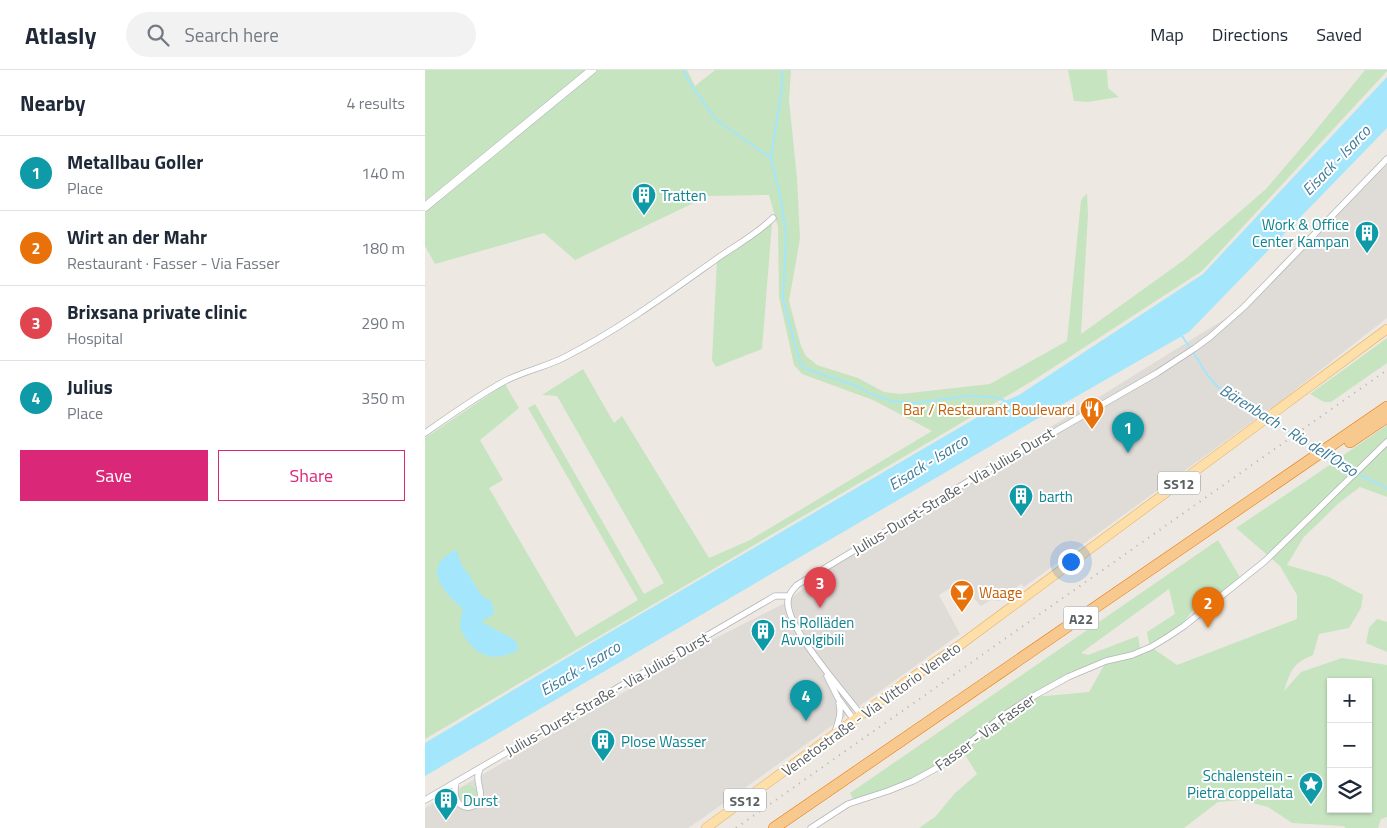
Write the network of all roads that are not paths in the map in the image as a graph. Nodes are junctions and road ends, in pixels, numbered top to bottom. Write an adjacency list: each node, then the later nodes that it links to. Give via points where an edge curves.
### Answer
1 (592, 70): 3 (street)
2 (1387, 159): 10 (street, Julius-Durst-Straße - Via Julius Durst, via 1244,307 1195,348 818,571 797,584)
3 (425, 207)
4 (773, 218): 8 (street, via 765,227 624,323 564,358 506,381)
5 (1387, 329): 13 (main road, Venetostraße - Via Vittorio Veneto / SS12)
6 (1387, 407): 21 (highway, A22)
7 (1387, 417): 22 (highway, A22)
8 (425, 432)
9 (1387, 442): 23 (street, Fasser - Via Fasser, via 1265,561 1178,630 1132,655 1068,676 1001,717 944,764 913,781 848,804)
10 (789, 596): 11 (street, via 791,616); 15 (street, Julius-Durst-Straße - Via Julius Durst, via 775,596)
11 (824, 670): 12 (street); 13 (street, via 846,694)
12 (838, 698): 13 (street); 14 (street, via 840,717)
13 (857, 718): 14 (main road, Venetostraße - Via Vittorio Veneto / SS12)
14 (833, 735): 20 (main road, Venetostraße - Via Vittorio Veneto / SS12)
15 (480, 768): 16 (street, Julius-Durst-Straße - Via Julius Durst); 18 (street)
16 (466, 776): 17 (street, Julius-Durst-Straße - Via Julius Durst); 18 (street)
17 (456, 782): 18 (street, via 455,796 463,806 471,807 478,802); 19 (street, Julius-Durst-Straße - Via Julius Durst)
18 (479, 789)
19 (425, 800)
20 (706, 828)
21 (774, 828)
22 (788, 828)
23 (811, 828)

